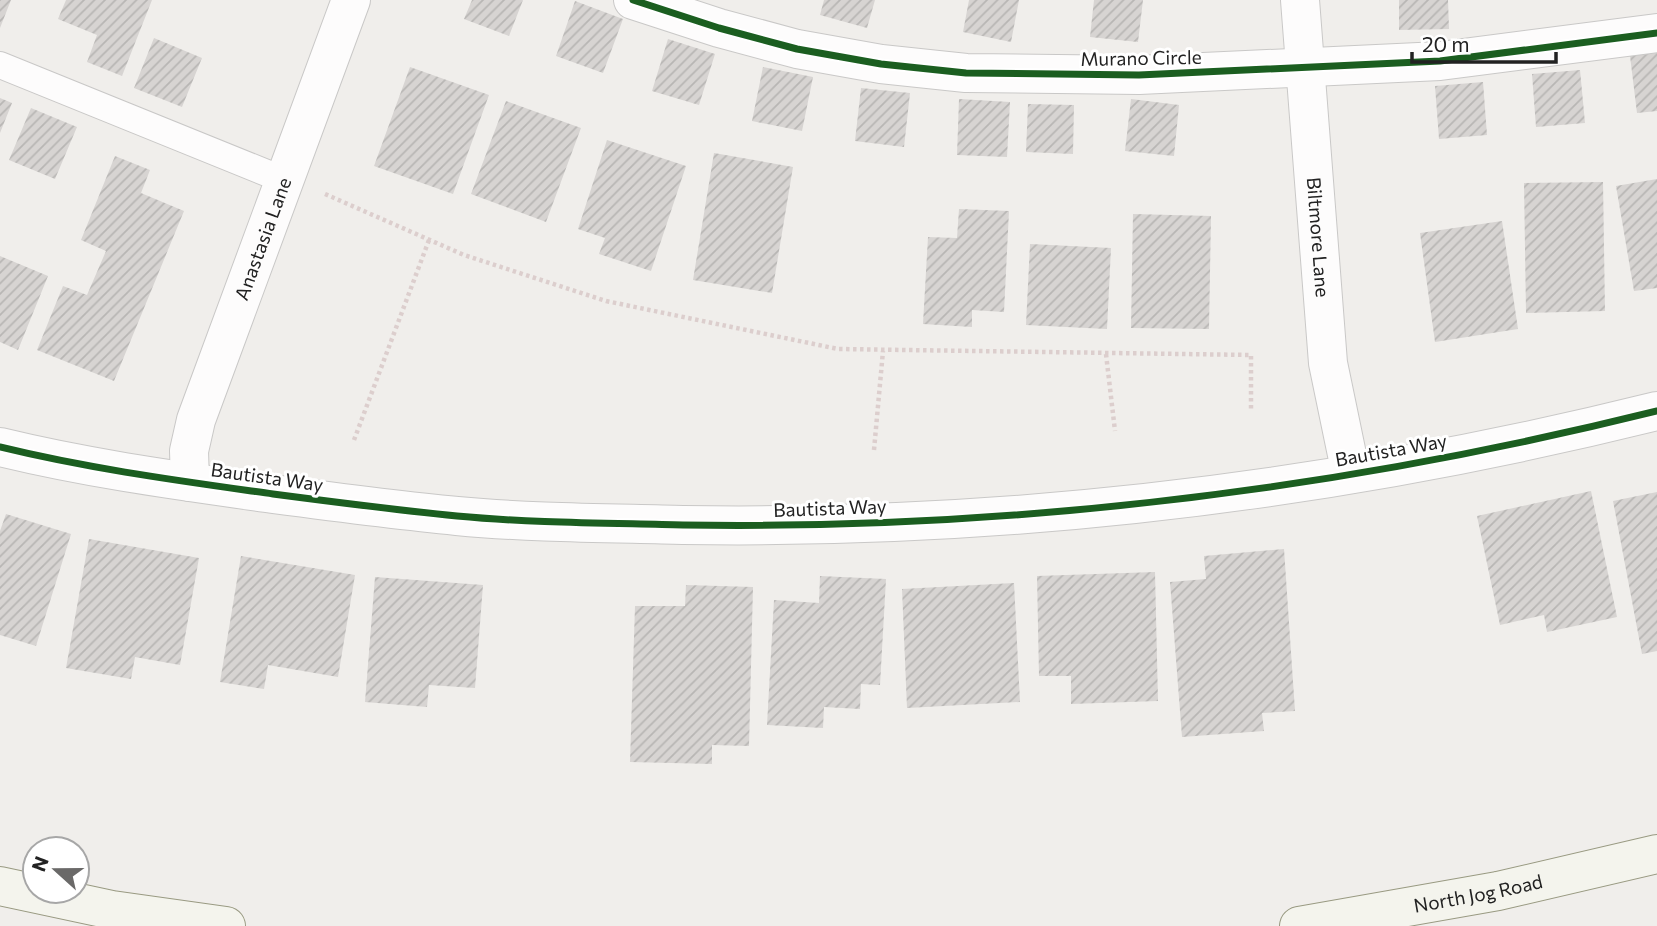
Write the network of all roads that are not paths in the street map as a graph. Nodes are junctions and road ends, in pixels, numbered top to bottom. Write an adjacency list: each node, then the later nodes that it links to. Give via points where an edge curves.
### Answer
1 (351, 0): 7 (street, Anastasia Lane)
2 (633, 0): 6 (street, Murano Circle, via 797,49 966,73 1139,75)
3 (1300, 0): 6 (street, Biltmore Lane)
4 (1657, 33): 6 (street, Murano Circle, via 1440,61)
5 (0, 65): 7 (lane)
6 (1306, 67): 10 (street, Biltmore Lane, via 1328,363)
7 (284, 180): 11 (street, Anastasia Lane, via 196,420 189,451)
8 (1657, 411): 10 (street, Bautista Way)
9 (0, 447): 11 (street, Bautista Way, via 56,461)
10 (1351, 474): 11 (street, Bautista Way, via 1260,490 1087,510 778,526 458,516)
11 (190, 482)
12 (1657, 854): 14 (main road, North Jog Road, via 1497,891)
13 (0, 886): 15 (main road, via 112,910)
14 (1319, 924)
15 (226, 926)

